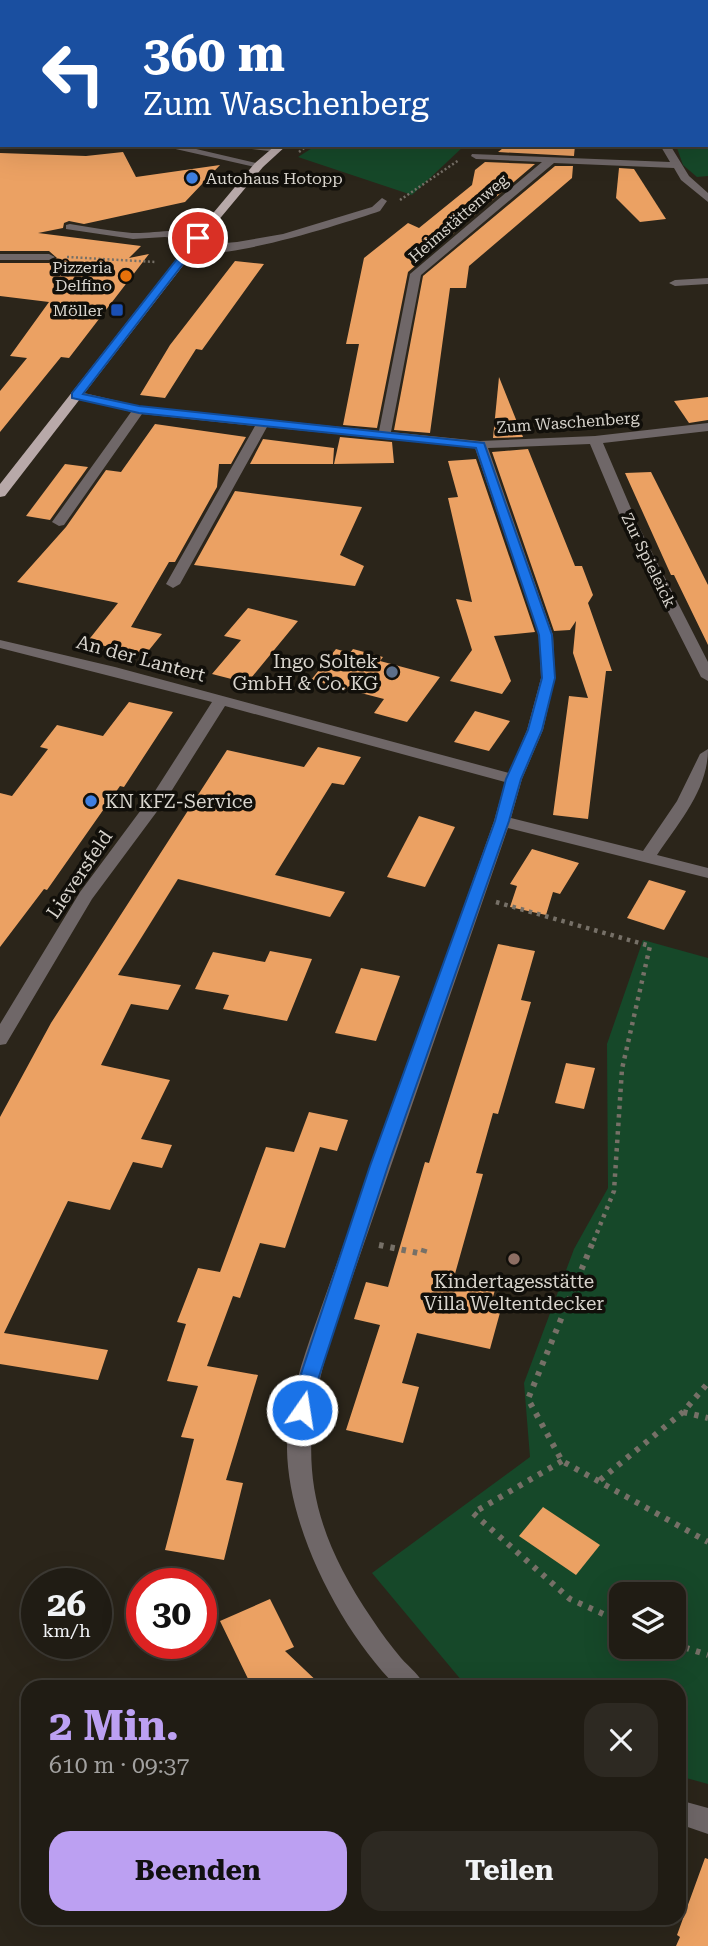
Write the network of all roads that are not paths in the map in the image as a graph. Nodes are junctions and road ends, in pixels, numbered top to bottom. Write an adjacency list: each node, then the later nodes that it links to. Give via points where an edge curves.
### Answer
1 (173, 147): 6 (street)
2 (279, 147): 6 (main road)
3 (666, 147): 7 (street)
4 (476, 156): 5 (street, Heimstättenweg)
5 (551, 160): 7 (street, Heimstättenweg); 21 (street, Heimstättenweg, via 416,274)
6 (260, 165): 11 (main road)
7 (675, 165): 8 (street)
8 (708, 200)
9 (382, 201): 12 (street, via 376,209 298,235 221,249)
10 (70, 227): 11 (street, via 133,236)
11 (198, 238): 12 (main road)
12 (190, 249): 17 (main road)
13 (0, 257): 14 (street)
14 (49, 257)
15 (708, 281): 16 (street)
16 (675, 283)
17 (76, 395): 18 (street, Zum Waschenberg); 24 (main road)
18 (139, 410): 19 (street, Zum Waschenberg); 25 (street)
19 (263, 423): 21 (street, Zum Waschenberg); 26 (street)
20 (708, 427): 22 (street, Zum Waschenberg)
21 (384, 436): 23 (street, Zum Waschenberg)
22 (595, 440): 23 (street, Zum Waschenberg); 28 (street, Zur Spieleick, via 631,525)
23 (480, 445): 31 (street, via 546,635 548,678 535,730)
24 (0, 493)
25 (59, 522)
26 (173, 584)
27 (0, 644): 29 (street, An der Lantert)
28 (708, 677)
29 (220, 701): 31 (street, An der Lantert); 35 (street, Lieversfeld, via 161,794 86,896)
30 (708, 754): 33 (street, via 685,802)
31 (514, 779): 32 (street)
32 (502, 821): 33 (street); 36 (street, via 355,1240 306,1389 299,1432 299,1475 312,1523 352,1609)
33 (646, 859): 34 (street)
34 (708, 873)
35 (0, 1039)
36 (408, 1680)
37 (686, 1814): 38 (street)
38 (708, 1821)

